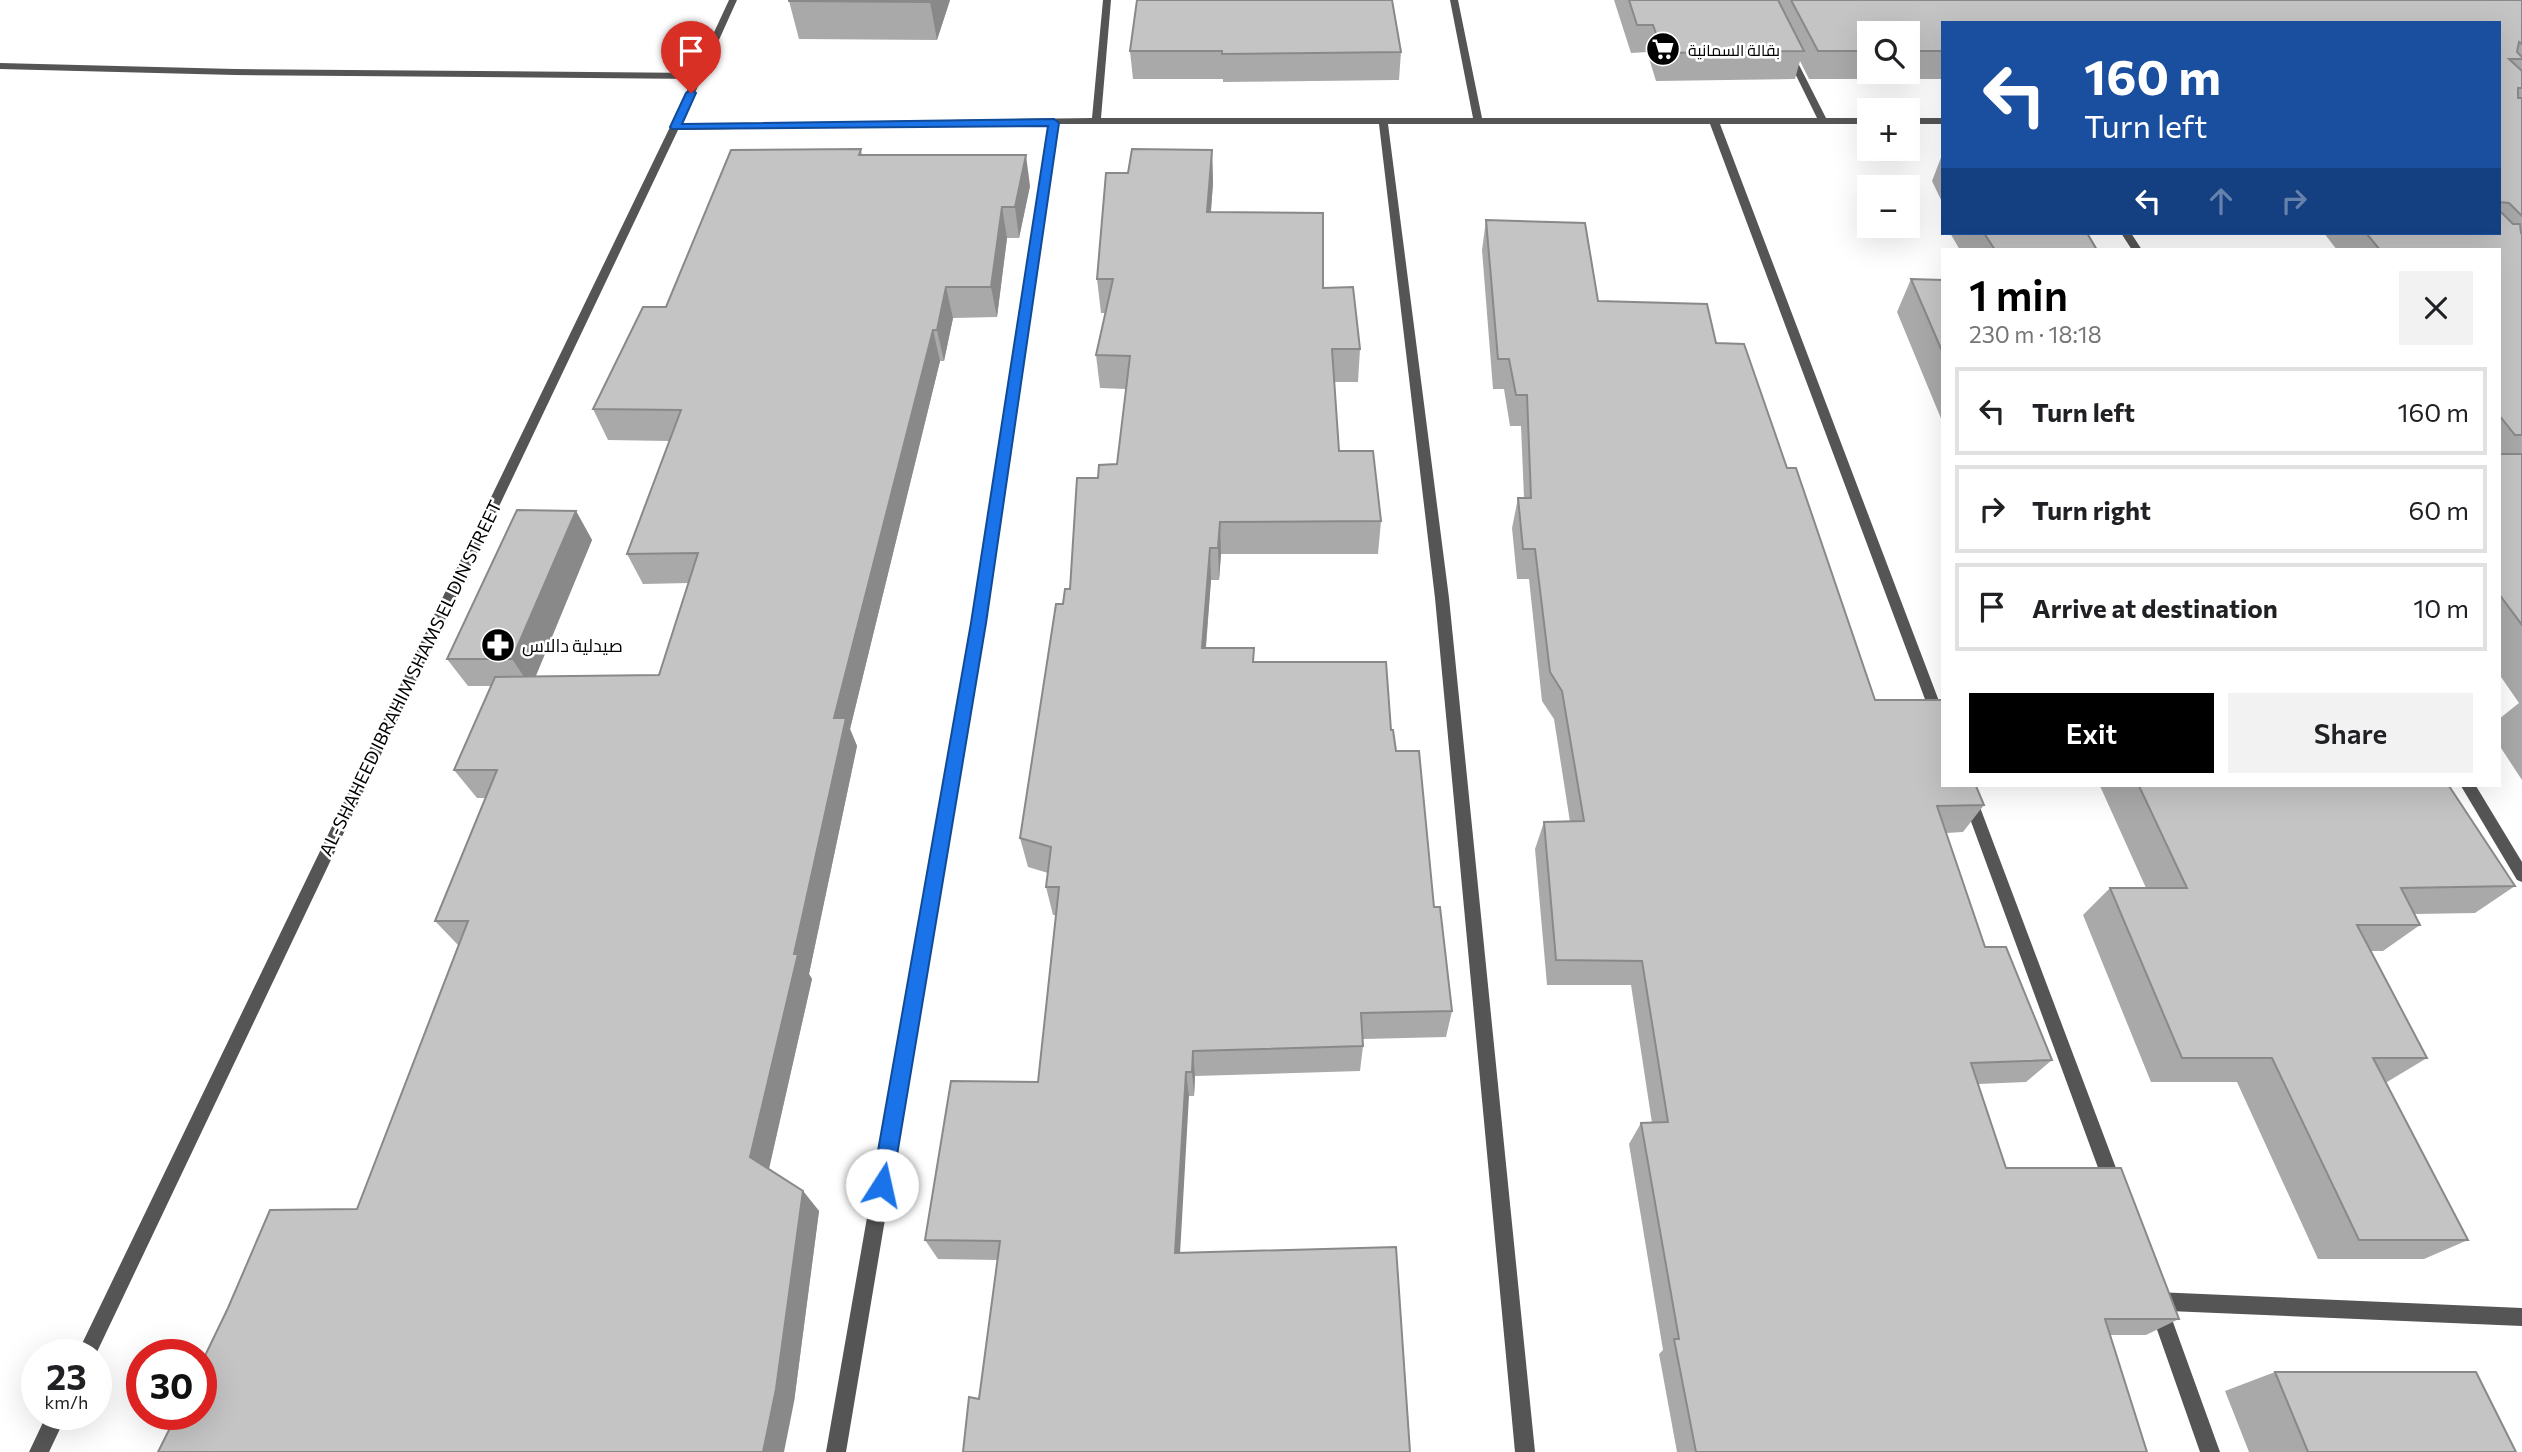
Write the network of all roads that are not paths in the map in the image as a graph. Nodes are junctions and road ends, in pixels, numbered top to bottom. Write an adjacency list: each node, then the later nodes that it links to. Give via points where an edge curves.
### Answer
1 (733, 0): 6 (street, AL-SHAHEED IBRAHIM SHAMS EL DIN STREET)
2 (1107, 0): 7 (street)
3 (1454, 0): 14 (street)
4 (1787, 48): 10 (street)
5 (0, 66): 6 (street)
6 (699, 76): 16 (street, AL-SHAHEED IBRAHIM SHAMS EL DIN STREET)
7 (1096, 121): 8 (street); 15 (street)
8 (1383, 121): 14 (street); 27 (street, via 1442,598)
9 (1714, 121): 10 (street); 14 (street); 17 (street)
10 (1823, 121): 11 (street)
11 (1857, 121)
12 (1920, 121): 13 (street)
13 (1941, 121)
14 (1478, 122)
15 (1054, 123): 16 (street); 26 (street, via 978,623)
16 (675, 127): 23 (street, AL-SHAHEED IBRAHIM SHAMS EL DIN STREET)
17 (1941, 723)
18 (1965, 787): 21 (street)
19 (2469, 787): 20 (street)
20 (2522, 875)
21 (2118, 1198)
22 (2522, 1317): 28 (street, via 2154,1294)
23 (93, 1339)
24 (49, 1430): 25 (street)
25 (39, 1452)
26 (836, 1452)
27 (1525, 1452)
28 (2210, 1452)

